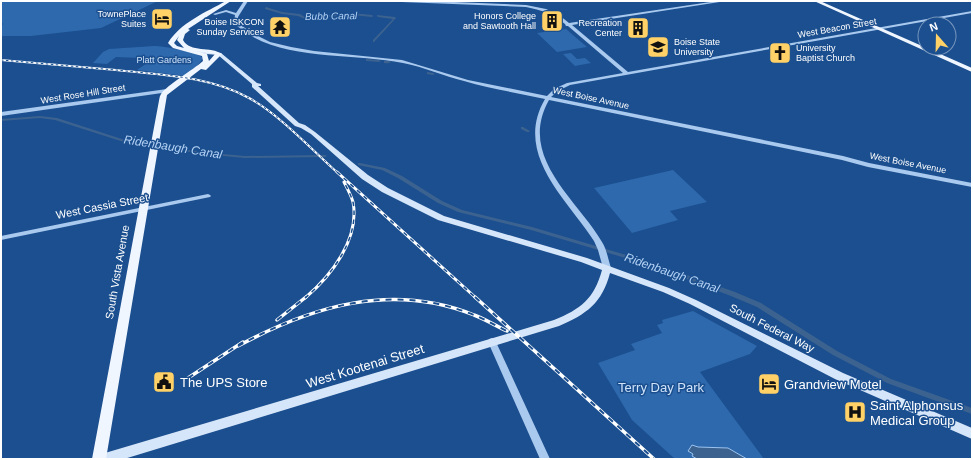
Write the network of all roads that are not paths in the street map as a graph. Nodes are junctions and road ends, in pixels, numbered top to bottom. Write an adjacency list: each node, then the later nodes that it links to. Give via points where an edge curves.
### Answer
1 (233, 1): 8 (main road)
2 (236, 1): 8 (main road)
3 (246, 1): 11 (street)
4 (402, 1): 12 (street, via 535,7 552,13)
5 (724, 1): 12 (street)
6 (816, 1): 13 (main road)
7 (821, 1): 13 (main road)
8 (227, 5): 10 (main road); 11 (street); 15 (main road, via 172,38 171,43 175,47)
9 (972, 10): 13 (street, West Beacon Street)
10 (215, 14): 11 (street, via 226,11); 16 (main road, via 183,33 180,40 184,45)
11 (238, 14): 23 (street, West Boise Avenue, via 236,20 239,25 277,46 403,61 471,82)
12 (568, 25): 21 (street)
13 (881, 28): 14 (main road); 20 (main road); 21 (street, West Beacon Street)
14 (917, 43)
15 (197, 52): 16 (main road); 22 (main road, via 205,55 206,61)
16 (219, 54): 18 (main road, South Federal Way); 19 (main road)
17 (946, 56): 20 (main road)
18 (227, 60): 19 (main road); 29 (main road, South Federal Way, via 297,125 303,126 339,156 339,161 375,190 430,217 441,218)
19 (212, 62): 22 (main road, via 195,76)
20 (972, 68)
21 (627, 74): 23 (street, West Beacon Street, via 562,86 555,89)
22 (167, 91): 24 (street, West Rose Hill Street); 27 (main road, South Vista Avenue, via 161,106)
23 (547, 98): 25 (street, West Boise Avenue); 29 (street, via 538,130 542,158 557,187 602,250)
24 (1, 114)
25 (972, 185)
26 (208, 196): 27 (street, West Cassia Street)
27 (142, 210): 28 (street, West Cassia Street); 32 (main road, South Vista Avenue)
28 (1, 238)
29 (607, 268): 30 (main road, West Kootenai Street, via 604,283 596,298 576,314 556,323); 31 (main road, South Federal Way, via 693,302 839,376)
30 (492, 342): 33 (main road, West Kootenai Street); 34 (street)
31 (972, 434)
32 (99, 459)
33 (105, 459)
34 (545, 459)

